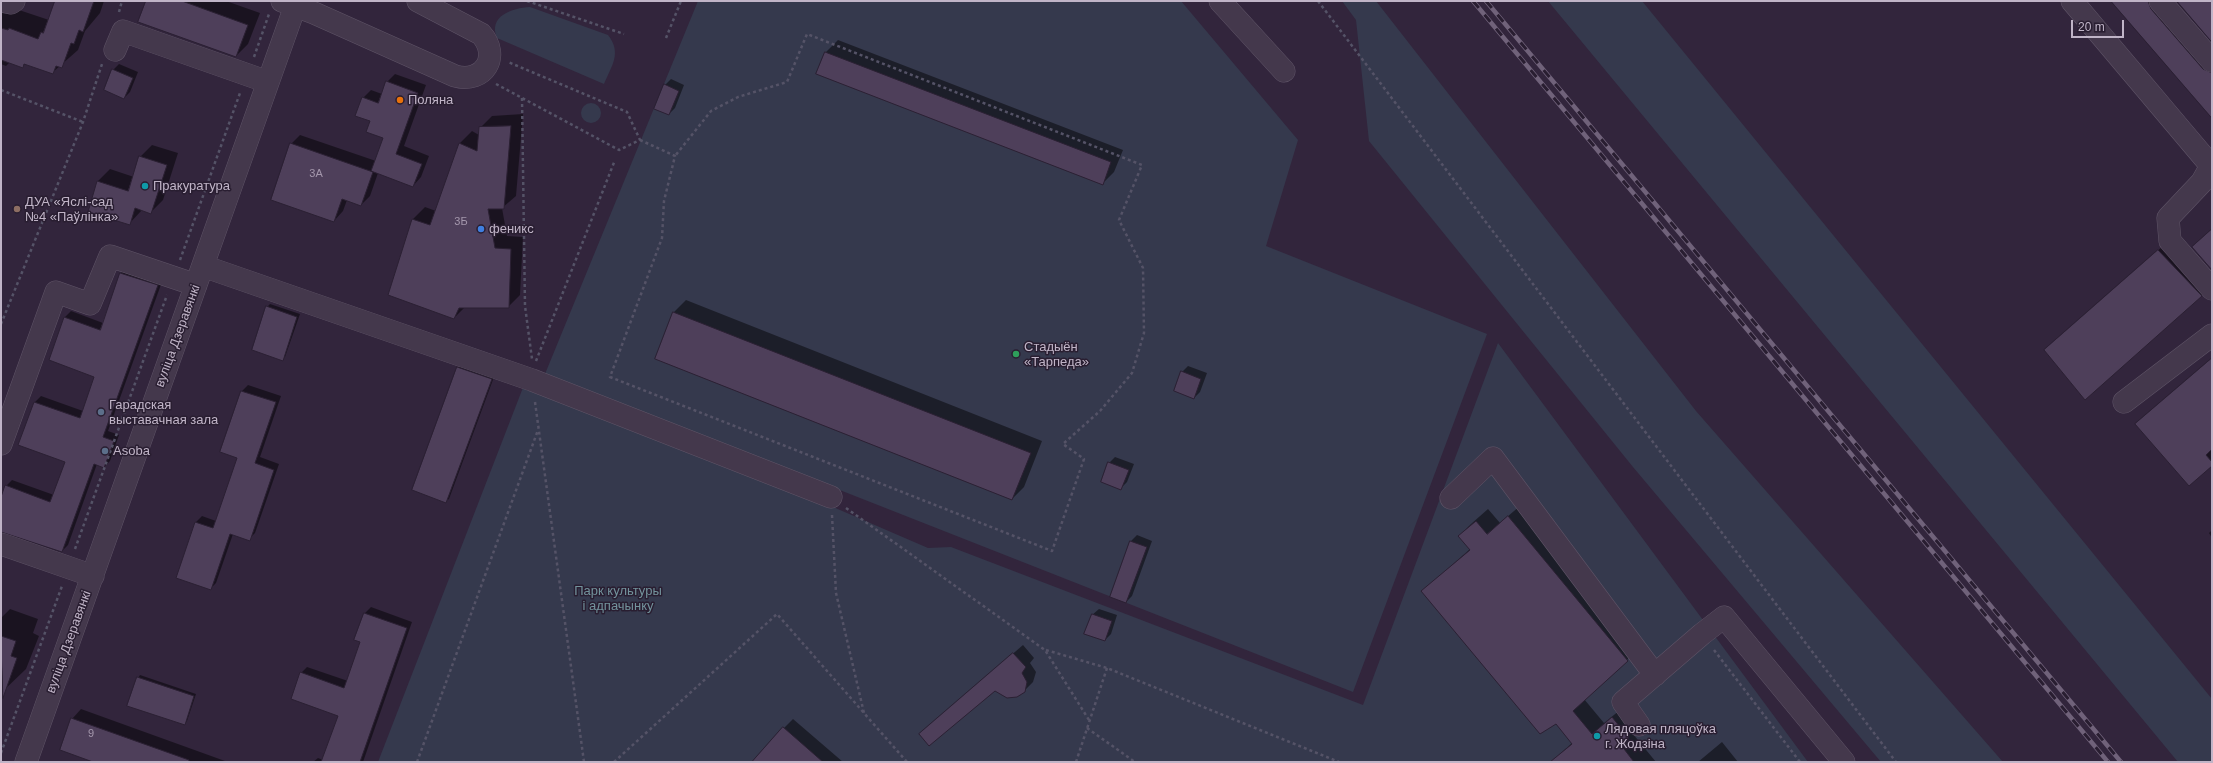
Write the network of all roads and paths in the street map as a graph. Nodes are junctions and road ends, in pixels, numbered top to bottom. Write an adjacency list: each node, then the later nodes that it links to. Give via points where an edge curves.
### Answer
1 (2, 1): 2 (street)
2 (14, 1)
3 (122, 1): 12 (path)
4 (418, 1): 15 (street, via 481,34 487,40)
5 (526, 1): 13 (path)
6 (681, 1): 14 (path)
7 (1220, 1): 18 (street)
8 (1318, 1): 62 (path)
9 (2072, 1): 28 (street)
10 (2160, 1): 17 (street)
11 (287, 4): 19 (street, via 455,76 463,78); 20 (path); 21 (street, вуліца Дзеравянкі)
12 (117, 16)
13 (624, 34)
14 (666, 38)
15 (490, 55): 19 (street, via 488,63); 25 (path, via 627,112)
16 (109, 56): 20 (street, via 123,31); 24 (path)
17 (2212, 61)
18 (1284, 72)
19 (478, 74): 23 (path)
20 (247, 75): 21 (street); 30 (path)
21 (268, 82): 29 (street, вуліца Дзеравянкі)
22 (1, 90): 24 (path)
23 (522, 98): 25 (path, via 619,150); 27 (path, via 525,306 533,368)
24 (82, 122): 32 (path)
25 (640, 140): 26 (path)
26 (675, 156): 26 (path, via 664,201 662,238 610,378 1052,552 1084,460 1063,444 1100,411 1132,373 1144,333 1143,268 1119,220 1142,165 807,34 787,82 738,97 711,111)
27 (614, 160)
28 (2212, 166): 31 (street, via 2202,182 2168,218 2170,241)
29 (200, 275): 30 (street); 34 (street); 42 (street, вуліца Дзеравянкі)
30 (174, 277): 37 (street, via 110,256 90,304 56,292); 41 (path)
31 (2212, 290)
32 (1, 324)
33 (2212, 335): 35 (street)
34 (532, 380): 36 (path); 38 (street)
35 (2124, 402)
36 (538, 428): 53 (path); 54 (path)
37 (1, 444)
38 (831, 497): 44 (path); 47 (path, via 836,593)
39 (1450, 498): 46 (street, via 1493,458)
40 (1, 544): 41 (street)
41 (68, 568): 42 (street); 51 (path)
42 (93, 576): 52 (street, вуліца Дзеравянкі)
43 (1702, 634): 46 (street); 60 (path); 61 (street, via 1724,617)
44 (1045, 650): 45 (path); 48 (path)
45 (1107, 668): 48 (path); 59 (path)
46 (1655, 675): 49 (street, via 1623,702)
47 (864, 713): 55 (path, via 777,614); 56 (path)
48 (1090, 720): 50 (path)
49 (1639, 725)
50 (1087, 728): 57 (path); 58 (path)
51 (1, 753)
52 (26, 762)
53 (417, 762)
54 (584, 762)
55 (614, 762)
56 (906, 762)
57 (1076, 762)
58 (1135, 762)
59 (1339, 762)
60 (1800, 762)
61 (1844, 762)
62 (1896, 762)

